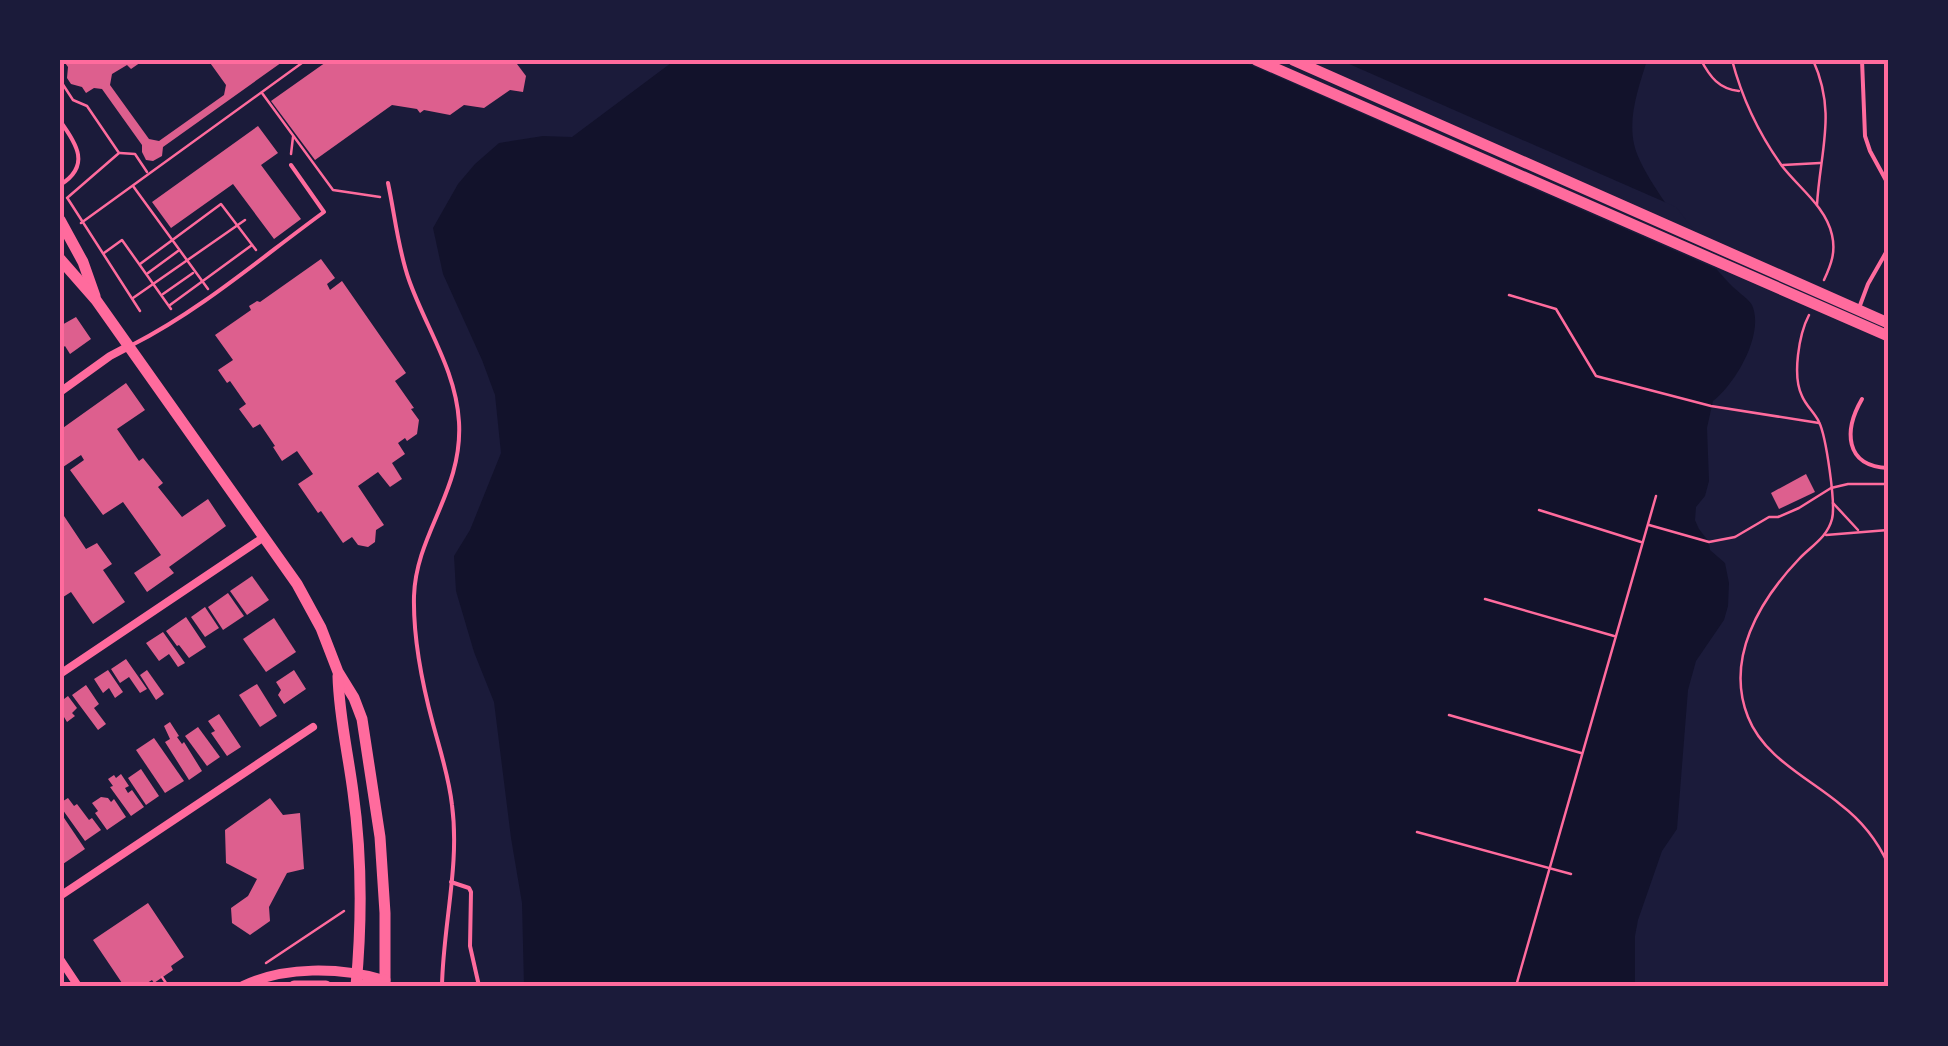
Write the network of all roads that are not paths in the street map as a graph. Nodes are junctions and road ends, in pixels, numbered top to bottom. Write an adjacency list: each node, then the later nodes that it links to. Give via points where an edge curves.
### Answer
1 (1256, 60): 15 (main road)
2 (1293, 60): 13 (main road)
3 (1862, 60): 7 (lane, via 1866,136)
4 (60, 121): 8 (lane, via 74,140 79,164)
5 (291, 166): 16 (lane, via 324,212)
6 (388, 184): 24 (lane, via 406,271 451,377 459,421 456,466 420,559 414,610 452,807)
7 (1888, 184)
8 (60, 186)
9 (60, 220): 12 (main road)
10 (1888, 249): 14 (lane)
11 (60, 259): 12 (main road)
12 (96, 300): 16 (main road)
13 (1888, 323)
14 (1851, 332)
15 (1888, 336)
16 (129, 346): 17 (street); 20 (main road)
17 (60, 392)
18 (1862, 399): 19 (lane, via 1853,416 1852,447 1870,466)
19 (1888, 468)
20 (264, 537): 21 (main road, via 309,604); 22 (street)
21 (338, 672): 27 (main road, via 358,838); 28 (main road, via 362,719 375,795)
22 (60, 674)
23 (313, 727): 25 (street)
24 (451, 882): 34 (lane); 35 (lane, via 471,892 470,946)
25 (60, 896)
26 (61, 963): 29 (street)
27 (358, 972): 28 (street); 30 (street, via 280,974); 33 (main road)
28 (385, 983): 33 (main road)
29 (78, 986)
30 (243, 986)
31 (294, 986): 32 (main road)
32 (326, 986)
33 (357, 986)
34 (442, 986)
35 (479, 986)

